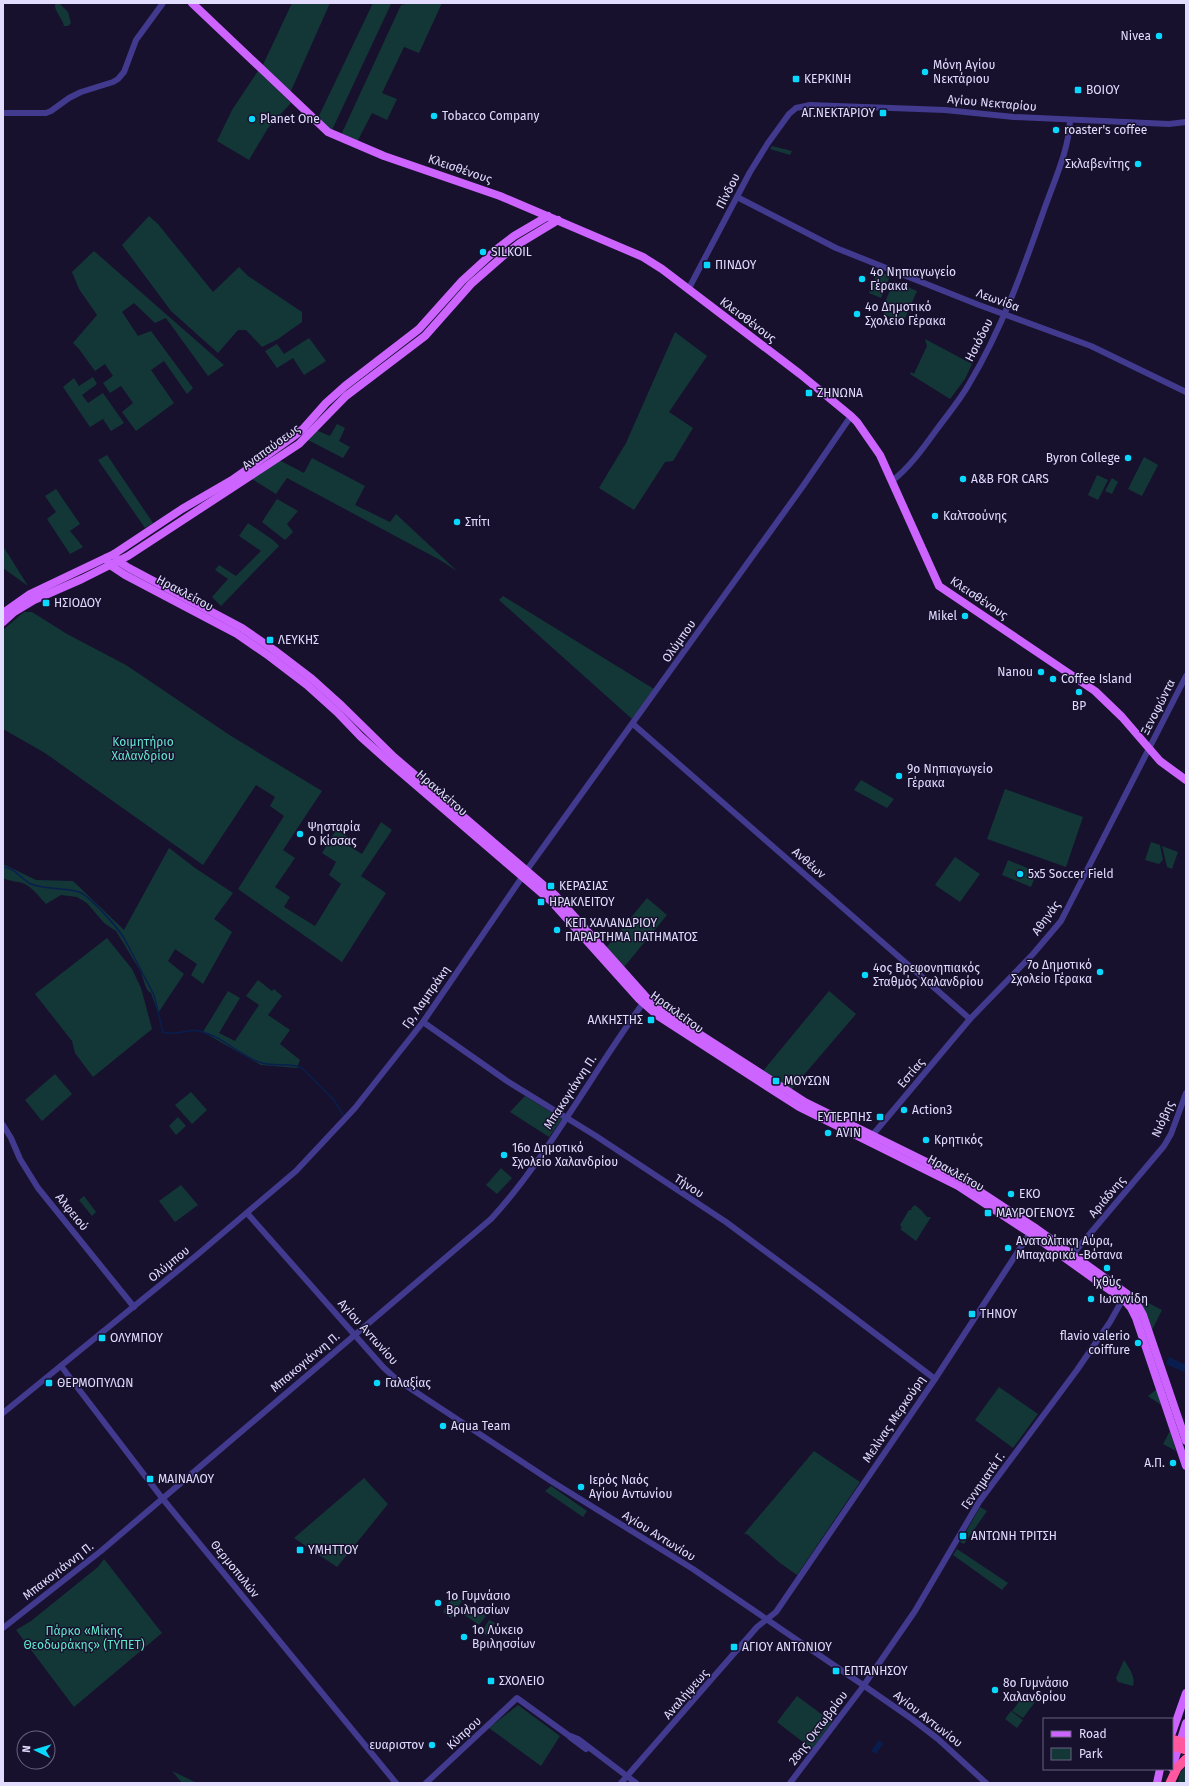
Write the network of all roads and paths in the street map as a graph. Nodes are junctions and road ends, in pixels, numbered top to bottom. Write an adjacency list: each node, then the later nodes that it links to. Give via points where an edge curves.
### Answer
1 (162, 3): 4 (street, via 136,40 124,72 118,79 69,98 52,112)
2 (192, 3): 8 (main road, Κλεισθένους, via 328,132 384,156 496,194)
3 (796, 108): 5 (street, Αγίου Νεκταρίου, via 810,105 945,110); 7 (street, Πίνδου, via 784,119 768,143)
4 (3, 113)
5 (1070, 120): 6 (street, Αγίου Νεκταρίου, via 1169,124); 11 (street, Ησιόδου, via 1067,142 1054,181)
6 (1186, 122)
7 (737, 197): 10 (street, Πίνδου); 11 (street, Λεωνίδα, via 836,248)
8 (548, 216): 9 (main road, Κλεισθένους); 15 (main road, Αναπαύσεως, via 497,249 462,281 419,329 345,386 299,432 232,480 182,509)
9 (558, 220): 10 (main road, Κλεισθένους, via 644,257); 15 (main road, Αναπαύσεως, via 502,256 471,284 425,336 346,396 299,444 241,483)
10 (688, 290): 13 (main road, Κλεισθένους, via 800,374)
11 (1004, 315): 12 (street, Λεωνίδα, via 1091,346); 14 (street, Ησιόδου, via 962,395 922,450)
12 (1186, 392)
13 (851, 416): 14 (main road, Κλεισθένους, via 872,442); 19 (street, Ολύμπου)
14 (892, 481): 20 (main road, Κλεισθένους, via 939,586 1108,701)
15 (112, 559): 16 (main road, Αναπαύσεως, via 30,594); 17 (main road, Αναπαύσεως, via 34,600); 22 (main road, Ηρακλείτου, via 125,574 237,634 307,685 388,762)
16 (3, 613)
17 (3, 622)
18 (1186, 676): 20 (street, Ξενοφώντα)
19 (633, 724): 22 (street, Ολύμπου); 25 (street, Ανθέων)
20 (1149, 749): 21 (main road, Κλεισθένους, via 1165,766); 25 (street, Αθηνάς, via 1061,921)
21 (1186, 780)
22 (524, 874): 23 (main road, Ηρακλείτου); 24 (main road, Ηρακλείτου, via 555,896 646,997); 26 (street, Γρ, Λαμπράκη)
23 (643, 1003): 24 (street, via 647,1002); 28 (street, Μπακογιάννη Π.); 31 (main road, Ηρακλείτου, via 658,1016 799,1107)
24 (665, 1012): 31 (main road, Ηρακλείτου, via 805,1102)
25 (970, 1019): 31 (street, Εστίας)
26 (423, 1022): 28 (street, Τήνου, via 507,1081); 29 (street, Γρ, Λαμπράκη)
27 (1186, 1093): 32 (street, Νιόβης, via 1171,1134 1164,1146)
28 (566, 1118): 38 (street, Μπακογιάννη Π., via 514,1191 491,1218); 40 (street, Τήνου, via 726,1222)
29 (340, 1124): 33 (street, Ολύμπου, via 296,1172)
30 (3, 1125): 37 (street, Αλφειού, via 38,1188)
31 (870, 1138): 34 (main road, Ηρακλείτου, via 961,1179)
32 (1142, 1170): 35 (street, Αριάδνης)
33 (247, 1213): 37 (street, Ολύμπου); 38 (street, Αγίου Αντωνίου)
34 (1032, 1230): 35 (main road, Ηρακλείτου); 36 (main road, Ηρακλείτου); 40 (street, Μελίνας Μερκούρη)
35 (1072, 1255): 36 (main road, Ηρακλείτου)
36 (1124, 1296): 42 (main road, Ηρακλείτου, via 1135,1301 1143,1315); 43 (main road, Ηρακλείτου, via 1136,1318); 47 (street, Γεννηματά Γ., via 1110,1322 1069,1381 979,1502 915,1612)
37 (134, 1307): 39 (street, Ολύμπου)
38 (354, 1334): 44 (street, Μπακογιάννη Π.); 45 (street, Αγίου Αντωνίου, via 384,1368 424,1399 693,1569)
39 (61, 1366): 41 (street, Ολύμπου); 44 (street, Θερμοπυλών)
40 (935, 1379): 45 (street, Μελίνας Μερκούρη, via 786,1598 774,1615)
41 (3, 1414)
42 (1186, 1441)
43 (1186, 1466)
44 (162, 1498): 46 (street, Μπακογιάννη Π.); 59 (street, Θερμοπυλών)
45 (767, 1620): 47 (street, Αγίου Αντωνίου); 57 (street, Αναλήψεως, via 757,1628)
46 (3, 1628)
47 (863, 1685): 58 (street, Αγίου Αντωνίου, via 960,1758); 63 (street, 28ης Οκτωβρίου)
48 (1186, 1693): 50 (main road)
49 (1186, 1723): 51 (main road)
50 (1173, 1731)
51 (1179, 1745): 53 (main road)
52 (1186, 1759): 66 (highway)
53 (1173, 1765)
54 (1160, 1770): 64 (main road)
55 (1171, 1770): 65 (highway)
56 (1172, 1770): 66 (main road)
57 (627, 1777): 60 (street, Κύπρου, via 575,1743 568,1734 517,1698); 61 (street, Αναλήψεως); 62 (street)
58 (984, 1782)
59 (396, 1783)
60 (426, 1783)
61 (622, 1783)
62 (636, 1783)
63 (790, 1783)
64 (1157, 1783)
65 (1166, 1783)
66 (1169, 1783)

